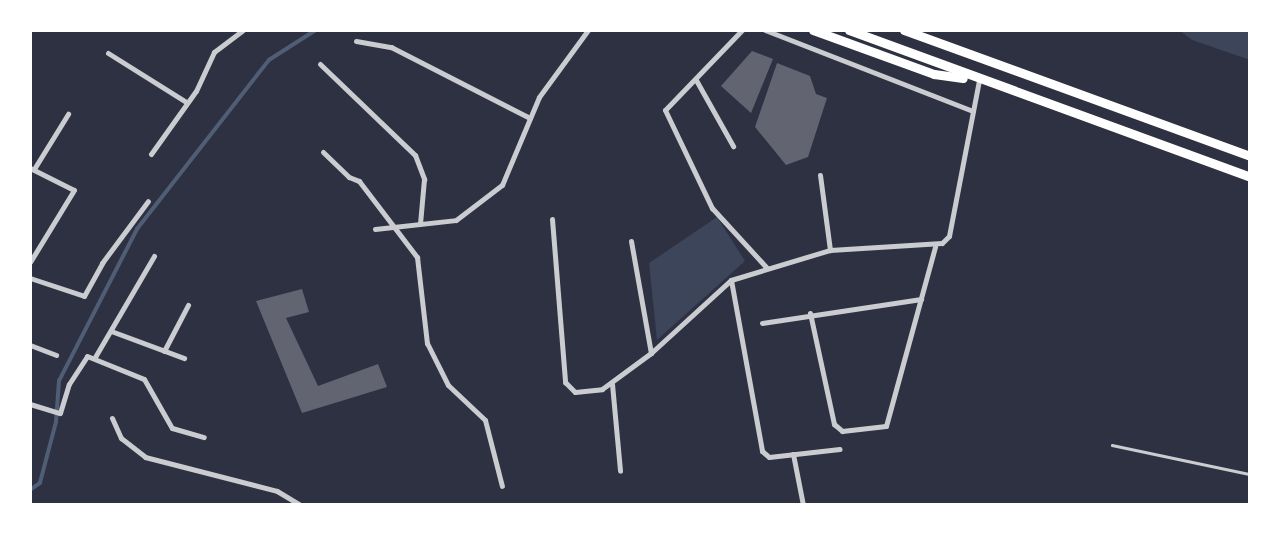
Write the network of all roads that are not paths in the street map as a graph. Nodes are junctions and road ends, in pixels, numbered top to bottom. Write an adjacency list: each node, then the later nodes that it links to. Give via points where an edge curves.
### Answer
1 (243, 30): 14 (street, via 214,52)
2 (588, 30): 17 (street, via 539,97)
3 (742, 30): 12 (street)
4 (765, 30): 15 (street)
5 (813, 30): 13 (highway, via 934,74)
6 (849, 30): 8 (highway)
7 (904, 30): 21 (highway)
8 (868, 33): 13 (highway)
9 (356, 41): 17 (street, via 391,47)
10 (108, 53): 14 (street)
11 (320, 64): 27 (street, via 415,155 424,179)
12 (696, 80): 18 (street); 35 (street, via 665,110 667,116 712,208)
13 (979, 80): 15 (street); 24 (highway)
14 (186, 102): 20 (street)
15 (973, 111): 31 (street, via 949,236)
16 (68, 114): 22 (street)
17 (530, 118): 27 (street, via 502,185 456,220)
18 (733, 146)
19 (323, 152): 28 (street, via 359,181)
20 (151, 154)
21 (1250, 156)
22 (32, 169): 34 (street, via 74,190)
23 (820, 175): 32 (street)
24 (1250, 177)
25 (148, 201): 36 (street, via 102,263 84,296)
26 (552, 219): 49 (street, via 565,382 575,392)
27 (420, 224): 28 (street)
28 (395, 227): 29 (street); 58 (street, via 417,257 427,343 448,385 485,420)
29 (375, 229)
30 (631, 241): 45 (street)
31 (935, 247): 32 (street); 38 (street)
32 (830, 250): 35 (street)
33 (154, 256): 42 (street)
34 (30, 262)
35 (766, 267): 37 (street)
36 (30, 278)
37 (731, 280): 45 (street); 55 (street, via 762,451 769,457)
38 (921, 299): 40 (street); 40 (street, via 890,420 879,427 842,431 834,424)
39 (188, 305): 44 (street)
40 (810, 313): 41 (street)
41 (762, 323)
42 (111, 331): 44 (street); 47 (street)
43 (30, 345): 46 (street)
44 (164, 351): 48 (street)
45 (651, 353): 49 (street)
46 (56, 355)
47 (95, 358): 50 (street, via 83,356 57,414); 52 (street, via 144,379 175,431)
48 (184, 358)
49 (612, 384): 56 (street)
50 (30, 404)
51 (112, 418): 59 (street, via 121,438 145,457 277,491)
52 (204, 437)
53 (1112, 445): 57 (lane)
54 (840, 449): 55 (street)
55 (793, 454): 60 (street)
56 (620, 471)
57 (1250, 474)
58 (502, 486)
59 (300, 505)
60 (803, 505)

